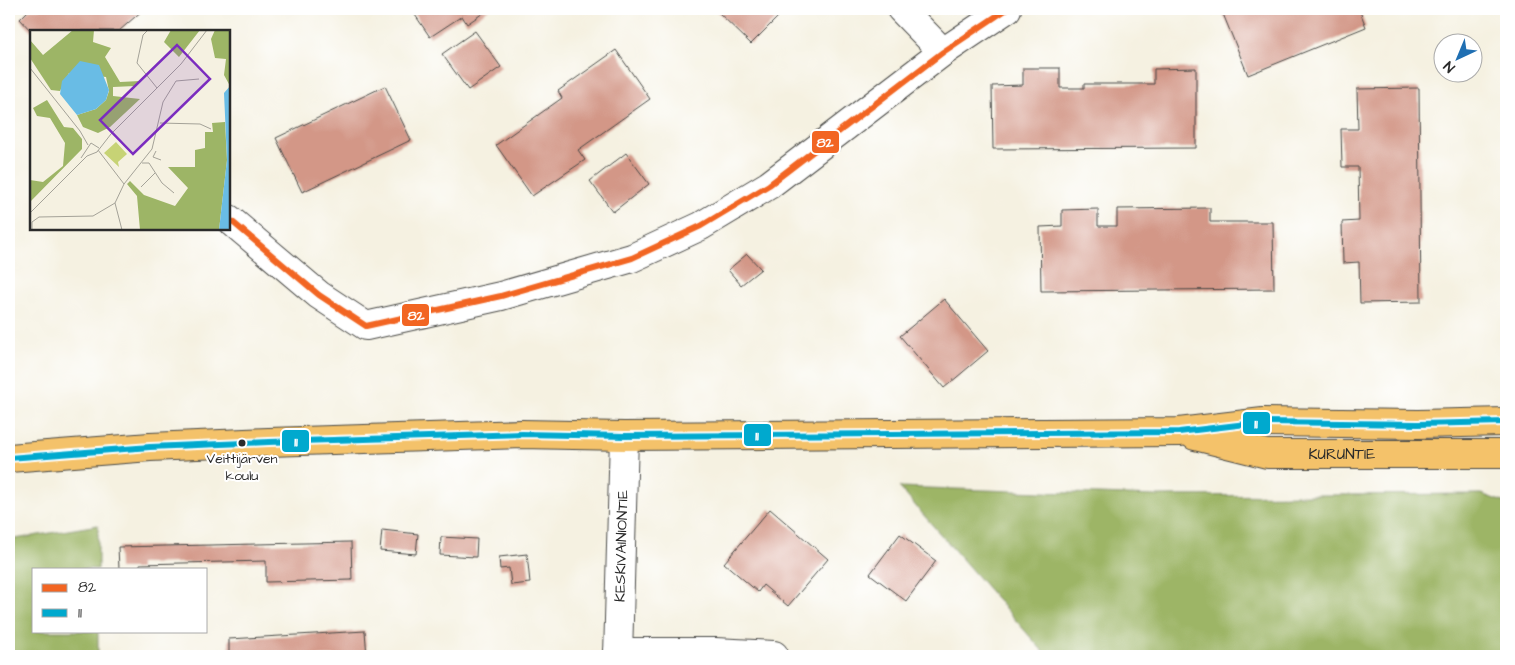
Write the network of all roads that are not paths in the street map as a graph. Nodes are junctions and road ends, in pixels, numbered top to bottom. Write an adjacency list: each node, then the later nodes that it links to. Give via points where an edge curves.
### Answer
1 (901, 9): 3 (street)
2 (1007, 9): 3 (street)
3 (943, 52): 4 (street, via 768,185 701,226 632,258 501,296 366,326 318,295)
4 (230, 220)
5 (1506, 422): 6 (main road, KURUNTIE, via 1262,422)
6 (1179, 432): 7 (main road, KURUNTIE); 8 (main road, KURUNTIE, via 1267,454)
7 (624, 436): 9 (main road, KURUNTIE, via 522,434 270,442); 10 (street, KESKIVAINIONTIE)
8 (1506, 454)
9 (9, 458)
10 (618, 654): 11 (street, via 715,652)
11 (774, 655)

